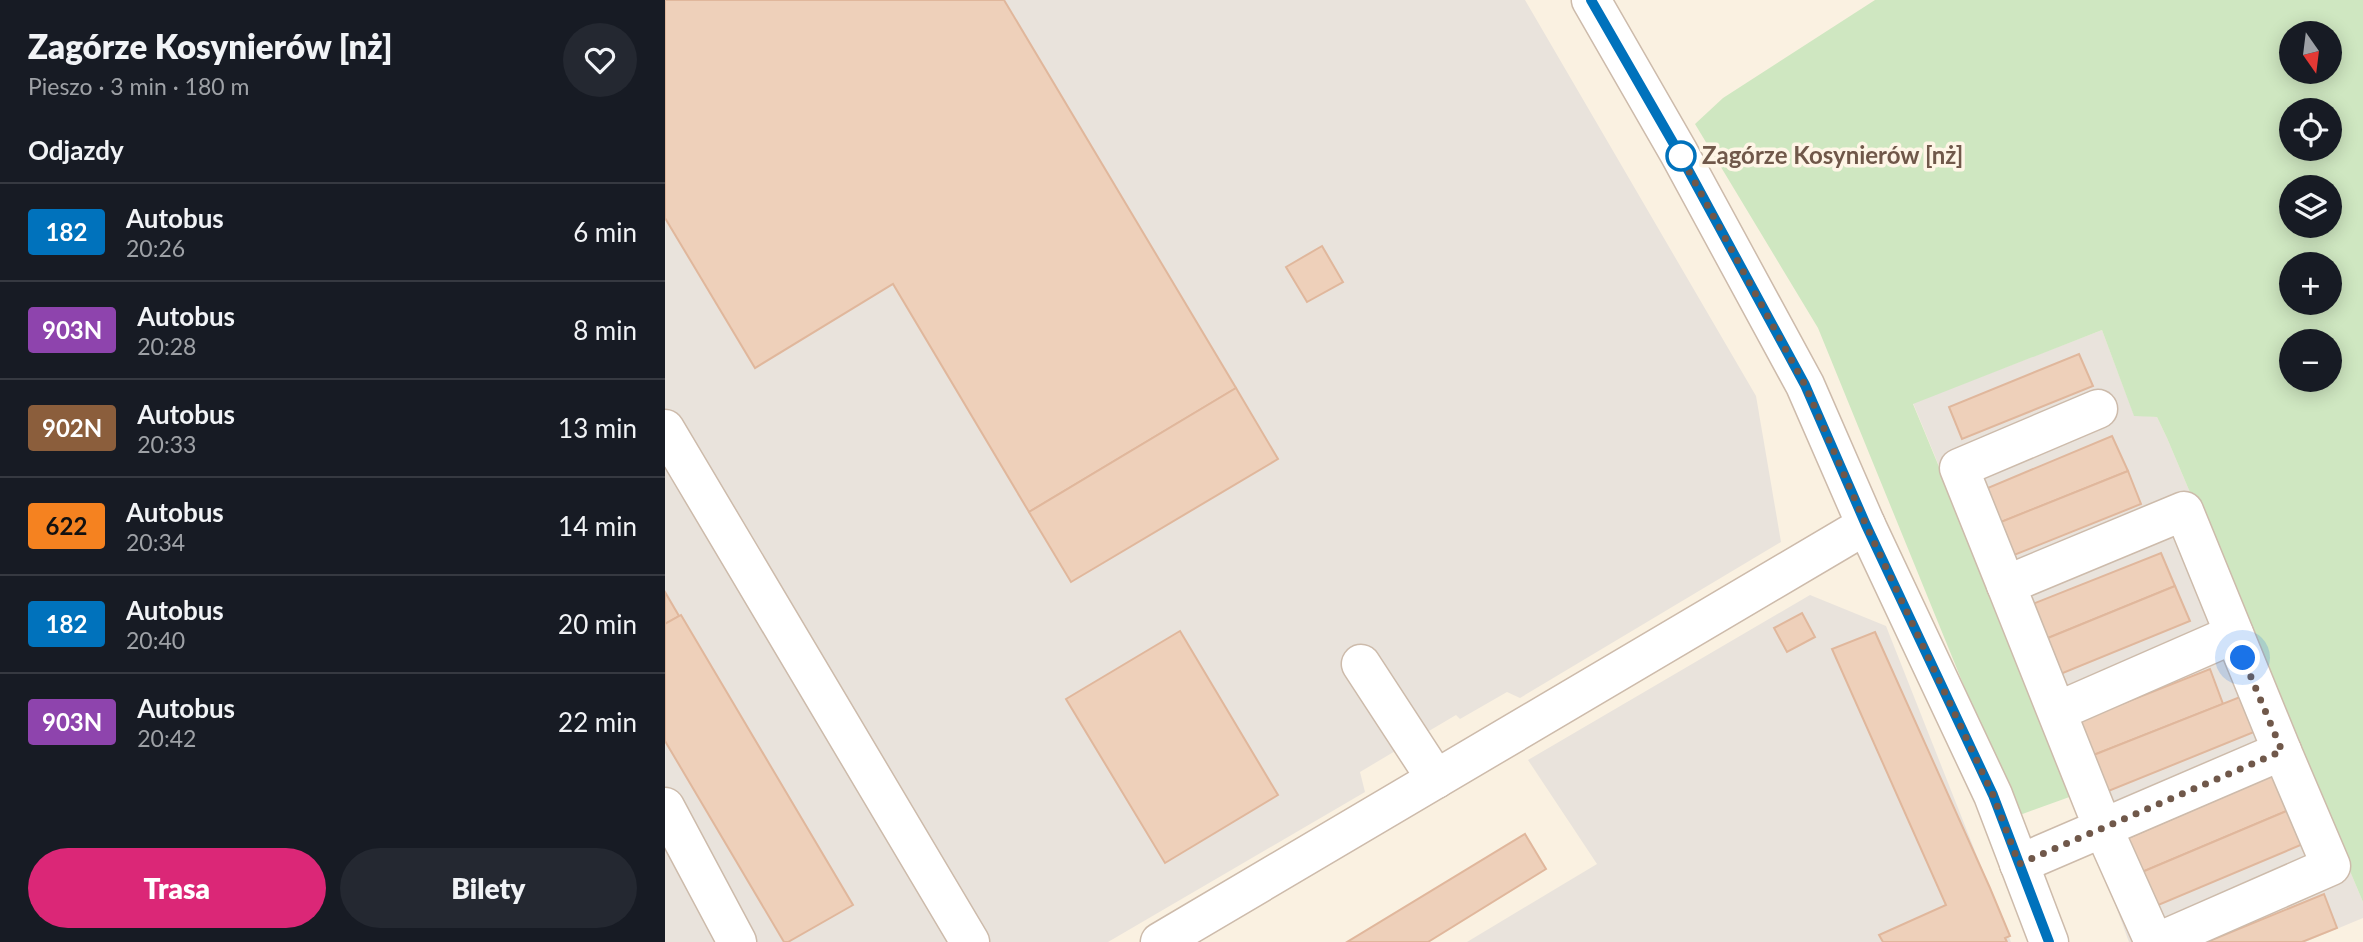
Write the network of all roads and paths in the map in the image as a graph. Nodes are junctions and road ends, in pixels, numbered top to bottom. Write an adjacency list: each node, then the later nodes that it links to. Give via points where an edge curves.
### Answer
1 (1591, 0): 4 (street, via 1805,385)
2 (2098, 409): 5 (street, via 1959,468)
3 (665, 429): 15 (street)
4 (1866, 525): 10 (street); 13 (street, via 1993,795)
5 (2006, 585): 6 (street, via 2184,511); 8 (street)
6 (2234, 635): 8 (street); 9 (street)
7 (1361, 663): 10 (street)
8 (2058, 711): 12 (street)
9 (2282, 751): 12 (street); 18 (street, via 2331,866)
10 (1436, 779): 16 (street)
11 (665, 807): 14 (street)
12 (2103, 828): 13 (street); 18 (street)
13 (2019, 864): 17 (street)
14 (737, 942)
15 (970, 942)
16 (1160, 942)
17 (2049, 942)
18 (2156, 942)

